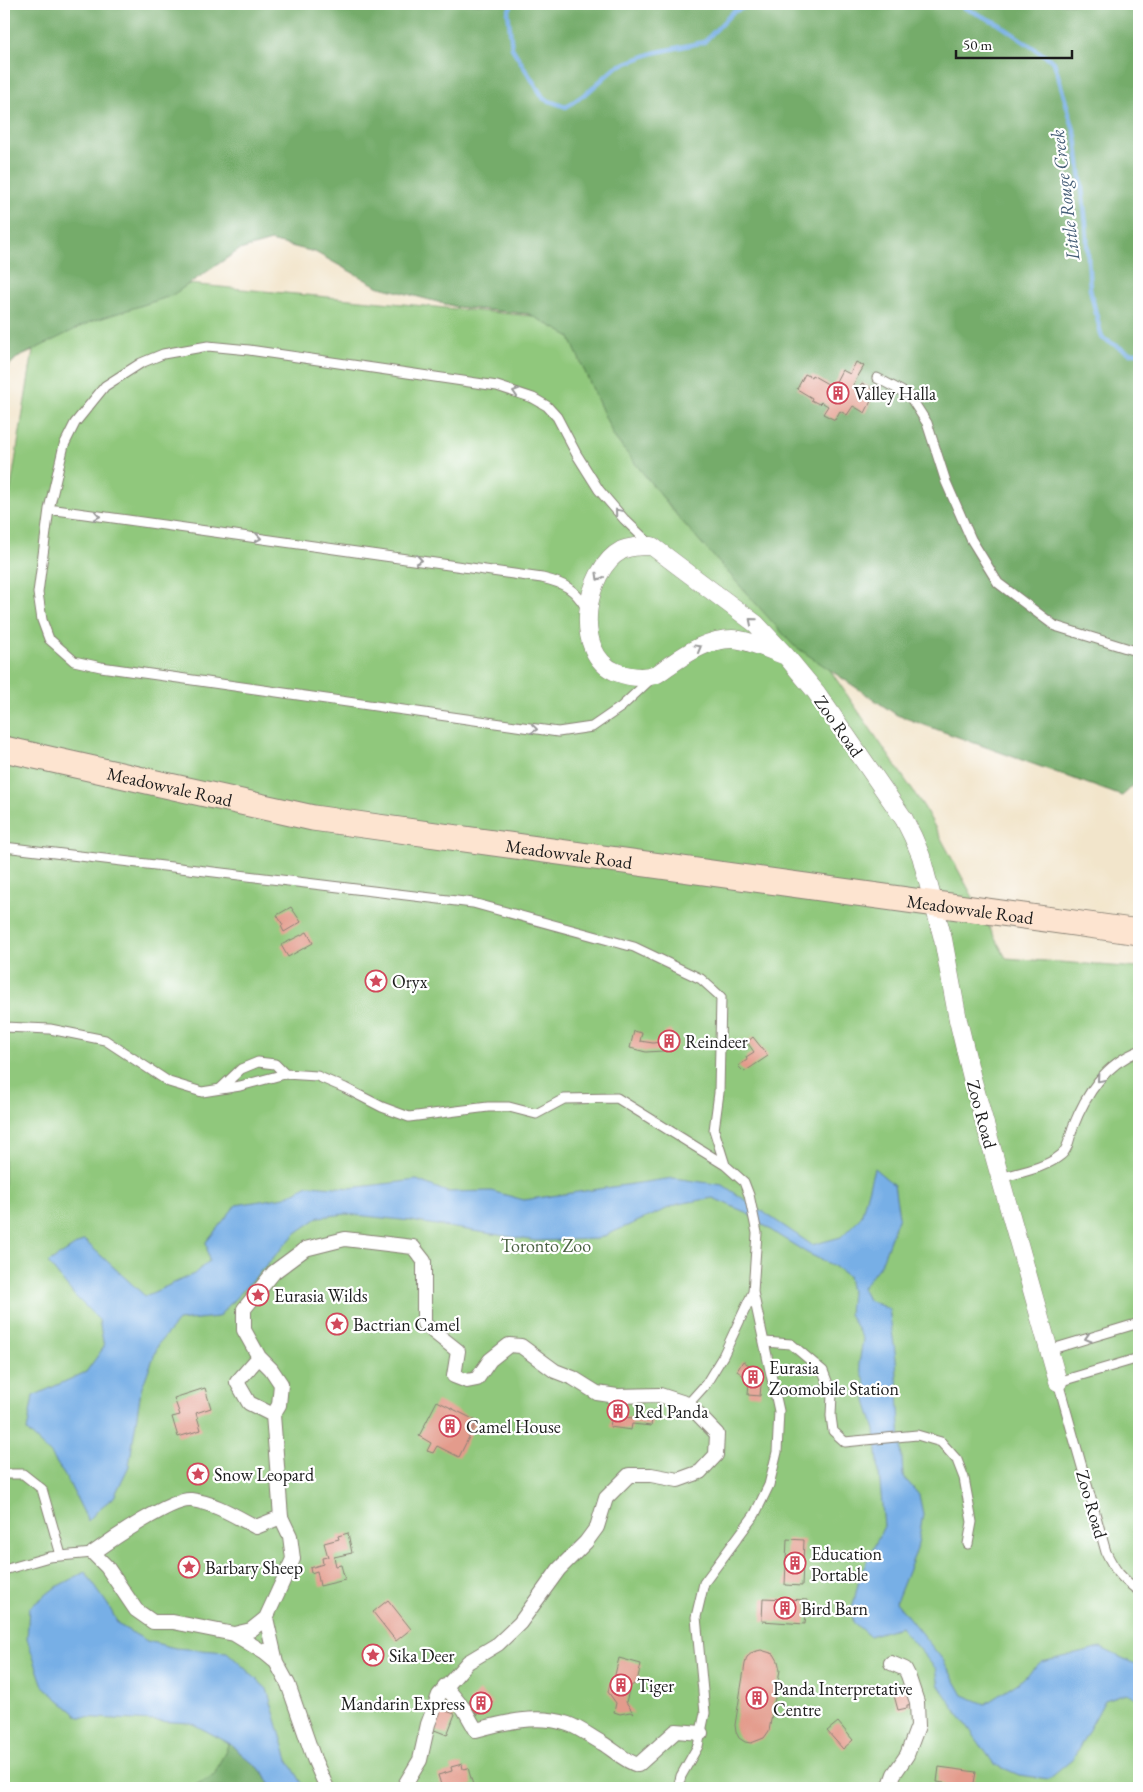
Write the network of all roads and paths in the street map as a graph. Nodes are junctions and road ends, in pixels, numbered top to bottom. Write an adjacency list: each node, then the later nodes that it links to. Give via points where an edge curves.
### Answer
1 (877, 378): 5 (lane, via 909,394 927,423 946,482 971,539 998,583 1055,626)
2 (49, 509): 3 (lane, one-way to 2, via 599,490 557,417 533,398 497,386 208,346 163,354 141,363 105,386 75,423 64,444); 4 (lane, one-way to 4, via 542,578 558,581 572,590); 7 (lane, one-way to 7, via 38,593 42,620 49,640 74,661 558,732 592,727 621,707)
3 (652, 546): 4 (street, one-way to 4, via 622,550 607,563 590,595); 6 (street, Zoo Road, one-way to 3, via 756,624)
4 (588, 610): 7 (street, via 590,638 602,664 627,676)
5 (1139, 652)
6 (786, 656): 7 (street, one-way to 6, via 706,644 732,639); 10 (street, Zoo Road, via 816,692 904,819 921,856)
7 (657, 674)
8 (4, 749): 10 (main road, Meadowvale Road, via 313,818)
9 (4, 847): 16 (lane, via 473,903 634,947 701,979 721,997 720,1093 714,1130)
10 (934, 905): 11 (main road, Meadowvale Road); 17 (street, Zoo Road, via 969,1068)
11 (1139, 932)
12 (4, 1028): 15 (lane, via 50,1029 105,1040 169,1082 202,1092)
13 (1139, 1051): 17 (lane, one-way to 17, via 1119,1061 1090,1091 1062,1154 1044,1166)
14 (285, 1074): 15 (lane); 15 (lane, via 275,1064 258,1062 241,1069); 16 (lane, via 317,1076 409,1117 488,1107 536,1114 564,1099 617,1098)
15 (220, 1089)
16 (725, 1165): 18 (lane, via 744,1182 757,1233)
17 (1000, 1178): 21 (street, Zoo Road)
18 (753, 1292): 20 (lane); 25 (lane, via 723,1356 706,1384)
19 (1139, 1323): 21 (lane, one-way to 21)
20 (765, 1342): 29 (lane, via 791,1344 824,1371 832,1394 833,1431 845,1442 917,1434 940,1442 956,1460 964,1478 972,1522); 39 (lane, via 779,1411 777,1452 769,1485 755,1514 704,1584 696,1618 705,1713)
21 (1049, 1350): 24 (street, Zoo Road)
22 (258, 1357): 25 (street, via 244,1330 244,1309 274,1272 305,1249 345,1239 413,1248 424,1261 424,1324 458,1351 454,1376 466,1381 478,1379 490,1360 509,1345 522,1346 555,1371 597,1393 660,1395); 26 (street, via 281,1384 279,1405); 26 (street, via 238,1382 248,1403)
23 (1139, 1358): 24 (lane)
24 (1058, 1382): 33 (lane, Zoo Road, via 1106,1552 1114,1569)
25 (688, 1404): 38 (street, via 717,1434 716,1455 700,1472 678,1480 629,1475 606,1498 597,1527 586,1542 559,1570 520,1623 498,1644 468,1662)
26 (273, 1415): 28 (street)
27 (4, 1474): 31 (lane, via 23,1474 42,1490)
28 (281, 1518): 30 (street, via 256,1527 213,1505 190,1500 171,1504); 34 (street, via 290,1536 293,1559)
29 (968, 1544)
30 (93, 1552): 31 (lane); 35 (street, via 136,1610 153,1622 173,1622)
31 (61, 1555): 32 (lane)
32 (4, 1570)
33 (1139, 1591)
34 (266, 1618): 35 (street, via 251,1630); 36 (street)
35 (234, 1634): 36 (street)
36 (276, 1662): 40 (street, via 288,1684)
37 (891, 1663): 43 (street, via 908,1675 917,1702 918,1726)
38 (445, 1686): 39 (street, via 476,1730 517,1720 545,1719 569,1724 618,1752 627,1762 638,1764 676,1731); 41 (street, via 428,1724 420,1760)
39 (700, 1733): 42 (lane, via 698,1746)
40 (326, 1788)
41 (403, 1788)
42 (678, 1788)
43 (889, 1788)

